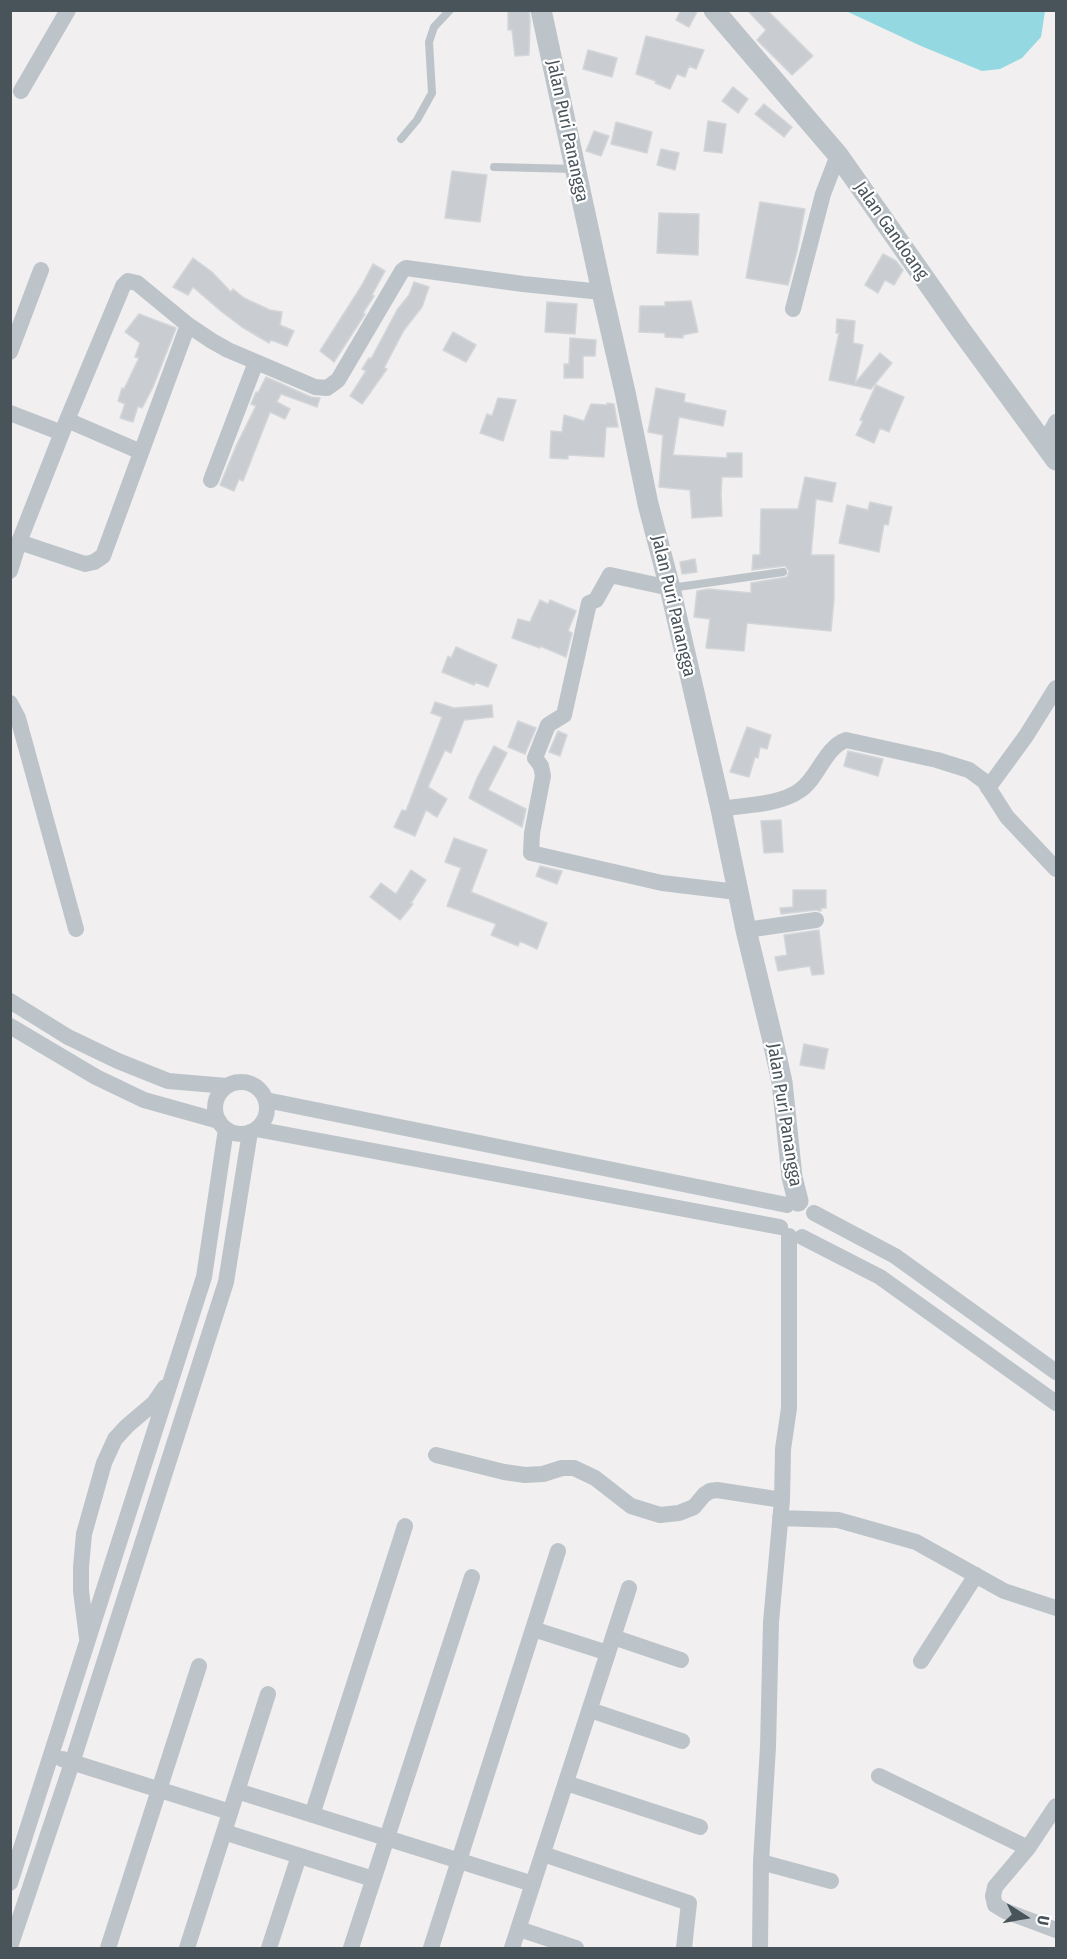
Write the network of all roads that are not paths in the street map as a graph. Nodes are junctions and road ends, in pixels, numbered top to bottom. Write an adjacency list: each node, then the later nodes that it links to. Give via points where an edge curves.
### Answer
1 (68, 10): 5 (street)
2 (450, 10): 6 (lane, via 434,27 429,42 432,93)
3 (541, 10): 9 (street, Jalan Puri Panangga)
4 (714, 10): 7 (street, Jalan Gandoang)
5 (21, 91)
6 (401, 139)
7 (838, 155): 12 (street, via 823,194); 20 (street, Jalan Gandoang)
8 (494, 167): 9 (lane)
9 (576, 170): 11 (street, Jalan Puri Panangga)
10 (41, 270): 14 (street)
11 (602, 292): 15 (street, via 406,268 333,385 315,387); 25 (street, Jalan Puri Panangga)
12 (793, 309)
13 (188, 325): 15 (street); 18 (street, via 137,283 125,282); 19 (street)
14 (10, 352)
15 (256, 362): 21 (street)
16 (10, 412): 18 (street)
17 (1056, 422): 20 (street)
18 (64, 427): 19 (street); 22 (street)
19 (141, 452): 22 (street, via 99,559 85,564)
20 (1050, 452)
21 (211, 480)
22 (19, 542): 23 (street)
23 (10, 571)
24 (783, 572): 25 (lane)
25 (670, 588): 29 (street, Jalan Puri Panangga); 31 (street, via 610,575 596,600 590,603 564,715 548,725 535,758 542,766 543,776 531,853 662,883)
26 (1056, 688): 28 (street)
27 (10, 703): 33 (street, via 18,718)
28 (988, 788): 29 (street, via 969,771 948,763 846,741 839,743 815,775 793,795); 30 (street, via 1007,817)
29 (721, 809): 31 (street, Jalan Puri Panangga)
30 (1056, 869)
31 (737, 892): 34 (street, Jalan Puri Panangga)
32 (816, 920): 34 (street)
33 (76, 929)
34 (746, 930): 41 (street, Jalan Puri Panangga, via 782,1082 792,1177)
35 (10, 1001): 37 (street, via 68,1036 168,1081)
36 (10, 1026): 39 (street, via 96,1077)
37 (227, 1086): 38 (street, via 252,1084); 39 (street, via 216,1101 215,1112)
38 (266, 1100): 40 (street, via 263,1121); 41 (street)
39 (222, 1125): 40 (street, via 235,1133); 44 (street, via 204,1277)
40 (253, 1130): 42 (street); 45 (street, via 226,1282)
41 (800, 1206): 42 (street, via 779,1215); 42 (street, via 815,1219 812,1230); 43 (street, via 895,1256)
42 (790, 1234): 46 (street, via 880,1277); 48 (street, via 789,1408)
43 (1056, 1372)
44 (174, 1375): 45 (street); 58 (street); 58 (street, via 154,1403 116,1439 104,1463 84,1534 81,1591)
45 (195, 1382): 67 (street)
46 (1056, 1403)
47 (436, 1455): 48 (street, via 525,1475 574,1468 595,1478 631,1506 660,1515 694,1507 704,1495 717,1490)
48 (782, 1500): 49 (street)
49 (780, 1518): 52 (street, via 838,1520 861,1525 916,1542); 82 (street)
50 (405, 1526): 74 (street)
51 (558, 1551): 56 (street)
52 (976, 1575): 55 (street, via 1004,1591); 61 (street)
53 (472, 1577): 77 (street)
54 (629, 1588): 57 (street)
55 (1056, 1608)
56 (533, 1629): 59 (street); 81 (street)
57 (613, 1636): 59 (street); 60 (street)
58 (87, 1644): 66 (street)
59 (608, 1653): 64 (street)
60 (681, 1660)
61 (921, 1661)
62 (199, 1666): 70 (street)
63 (268, 1694): 71 (street)
64 (590, 1710): 65 (street); 69 (street)
65 (682, 1741)
66 (52, 1756): 67 (street); 85 (street)
67 (72, 1763): 70 (street); 89 (street)
68 (879, 1776): 78 (street)
69 (566, 1782): 75 (street); 79 (street)
70 (160, 1790): 73 (street); 90 (street)
71 (237, 1791): 73 (street); 74 (street)
72 (1056, 1806): 78 (street)
73 (230, 1812): 76 (street)
74 (312, 1815): 77 (street)
75 (700, 1827)
76 (224, 1832): 80 (street); 91 (street)
77 (387, 1838): 81 (street); 83 (street)
78 (1028, 1848): 88 (street, via 995,1887 995,1905)
79 (543, 1854): 86 (street); 97 (street, via 689,1903)
80 (299, 1856): 83 (street); 92 (street)
81 (459, 1861): 86 (street); 94 (street)
82 (760, 1862): 84 (street); 98 (street)
83 (373, 1879): 93 (street)
84 (831, 1881)
85 (10, 1883)
86 (533, 1884): 87 (street)
87 (519, 1929): 95 (street); 96 (street)
88 (1056, 1930)
89 (10, 1947)
90 (108, 1948)
91 (187, 1948)
92 (269, 1948)
93 (351, 1948)
94 (431, 1948)
95 (512, 1948)
96 (576, 1948)
97 (684, 1948)
98 (760, 1948)

